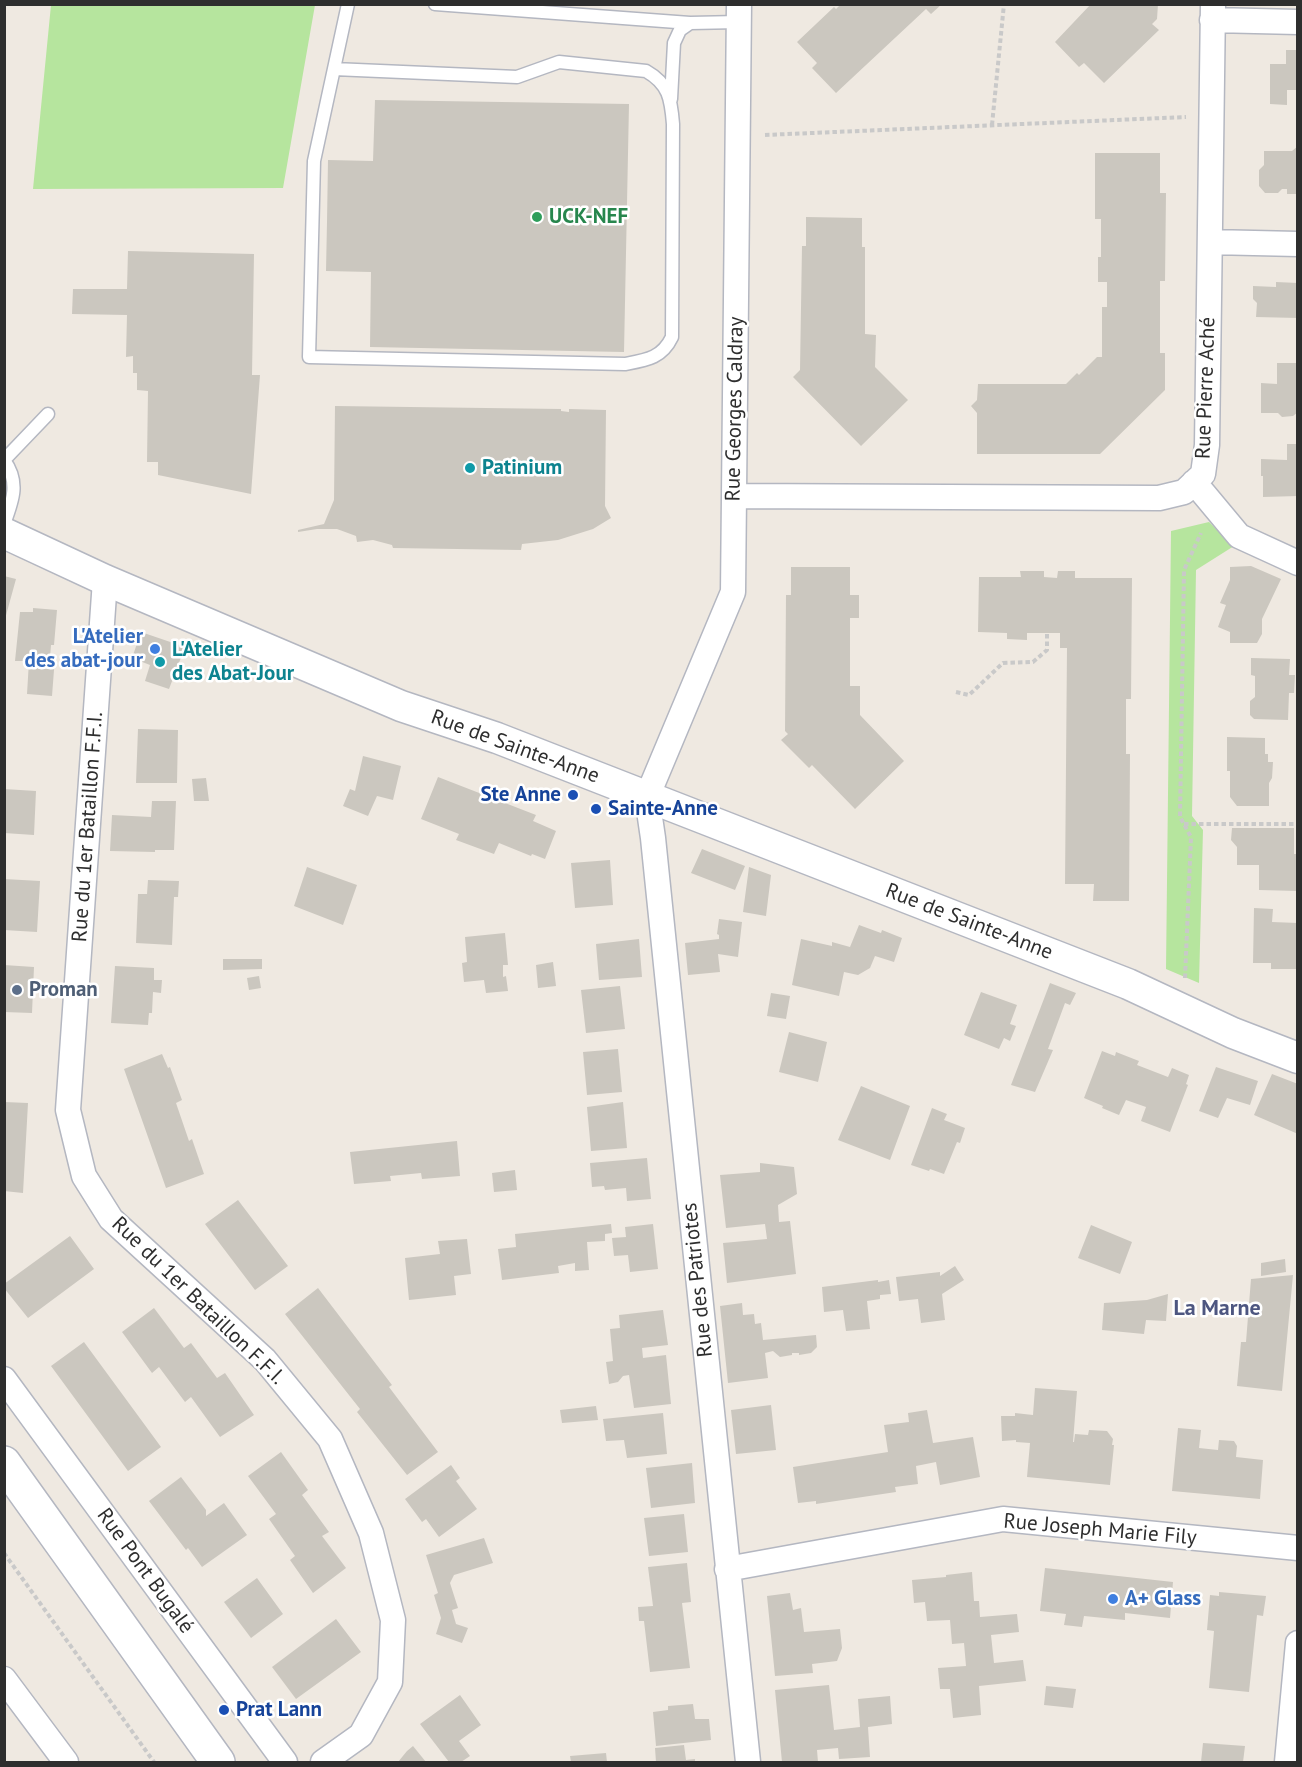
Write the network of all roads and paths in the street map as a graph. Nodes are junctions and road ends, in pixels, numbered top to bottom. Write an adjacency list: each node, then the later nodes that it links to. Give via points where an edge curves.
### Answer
1 (348, 4): 8 (lane)
2 (435, 4): 7 (lane)
3 (1004, 4): 11 (path)
4 (1212, 12): 6 (street); 10 (street, Rue Pierre Aché)
5 (739, 13): 7 (lane); 12 (street, Rue Georges Caldray)
6 (1298, 22)
7 (690, 23): 9 (lane, via 680,30 674,43)
8 (334, 69): 9 (lane, via 517,77 559,62 646,71 664,86); 9 (lane, via 314,161 309,357 625,364 657,355 672,337)
9 (671, 100)
10 (1211, 116): 11 (path); 13 (street, Rue Pierre Aché)
11 (992, 125): 12 (path)
12 (737, 136): 18 (street, Rue Georges Caldray)
13 (1210, 242): 14 (street); 17 (street, Rue Pierre Aché, via 1207,445 1203,474)
14 (1298, 244)
15 (48, 414): 16 (lane)
16 (4, 460): 20 (lane, via 11,469 15,493)
17 (1194, 482): 18 (street, Rue Pierre Aché, via 1184,492 1159,498); 19 (street)
18 (734, 496): 26 (street, Rue Georges Caldray, via 733,592)
19 (1220, 513): 22 (street, via 1239,536); 27 (path, via 1203,527 1184,570 1180,818)
20 (4, 524)
21 (4, 533): 23 (street, Rue de Sainte-Anne)
22 (1298, 563)
23 (105, 580): 26 (street, Rue de Sainte-Anne, via 401,706 497,738); 42 (street, Rue du 1er Bataillon F.F.I., via 68,1110 84,1176 111,1219 265,1360 330,1439 371,1533 393,1620 390,1682 361,1735)
24 (1047, 633): 25 (path, via 1047,650 1034,662 1003,663 969,695)
25 (956, 692)
26 (647, 797): 29 (street, Rue de Sainte-Anne, via 1128,984); 35 (street, Rue des Patriotes)
27 (1184, 824): 28 (path); 29 (path, via 1191,837)
28 (1298, 824)
29 (1183, 1011): 30 (street, Rue de Sainte-Anne)
30 (1298, 1058)
31 (4, 1379): 41 (street, Rue Pont Bugalé)
32 (4, 1463): 40 (main road)
33 (1298, 1548): 35 (street, Rue Joseph Marie Fily, via 1003,1519)
34 (4, 1553): 39 (path)
35 (727, 1569): 43 (street, Rue des Patriotes)
36 (1298, 1643): 44 (street)
37 (4, 1679): 38 (street)
38 (66, 1762)
39 (154, 1762)
40 (218, 1762)
41 (285, 1762)
42 (323, 1762)
43 (748, 1762)
44 (1287, 1762)

